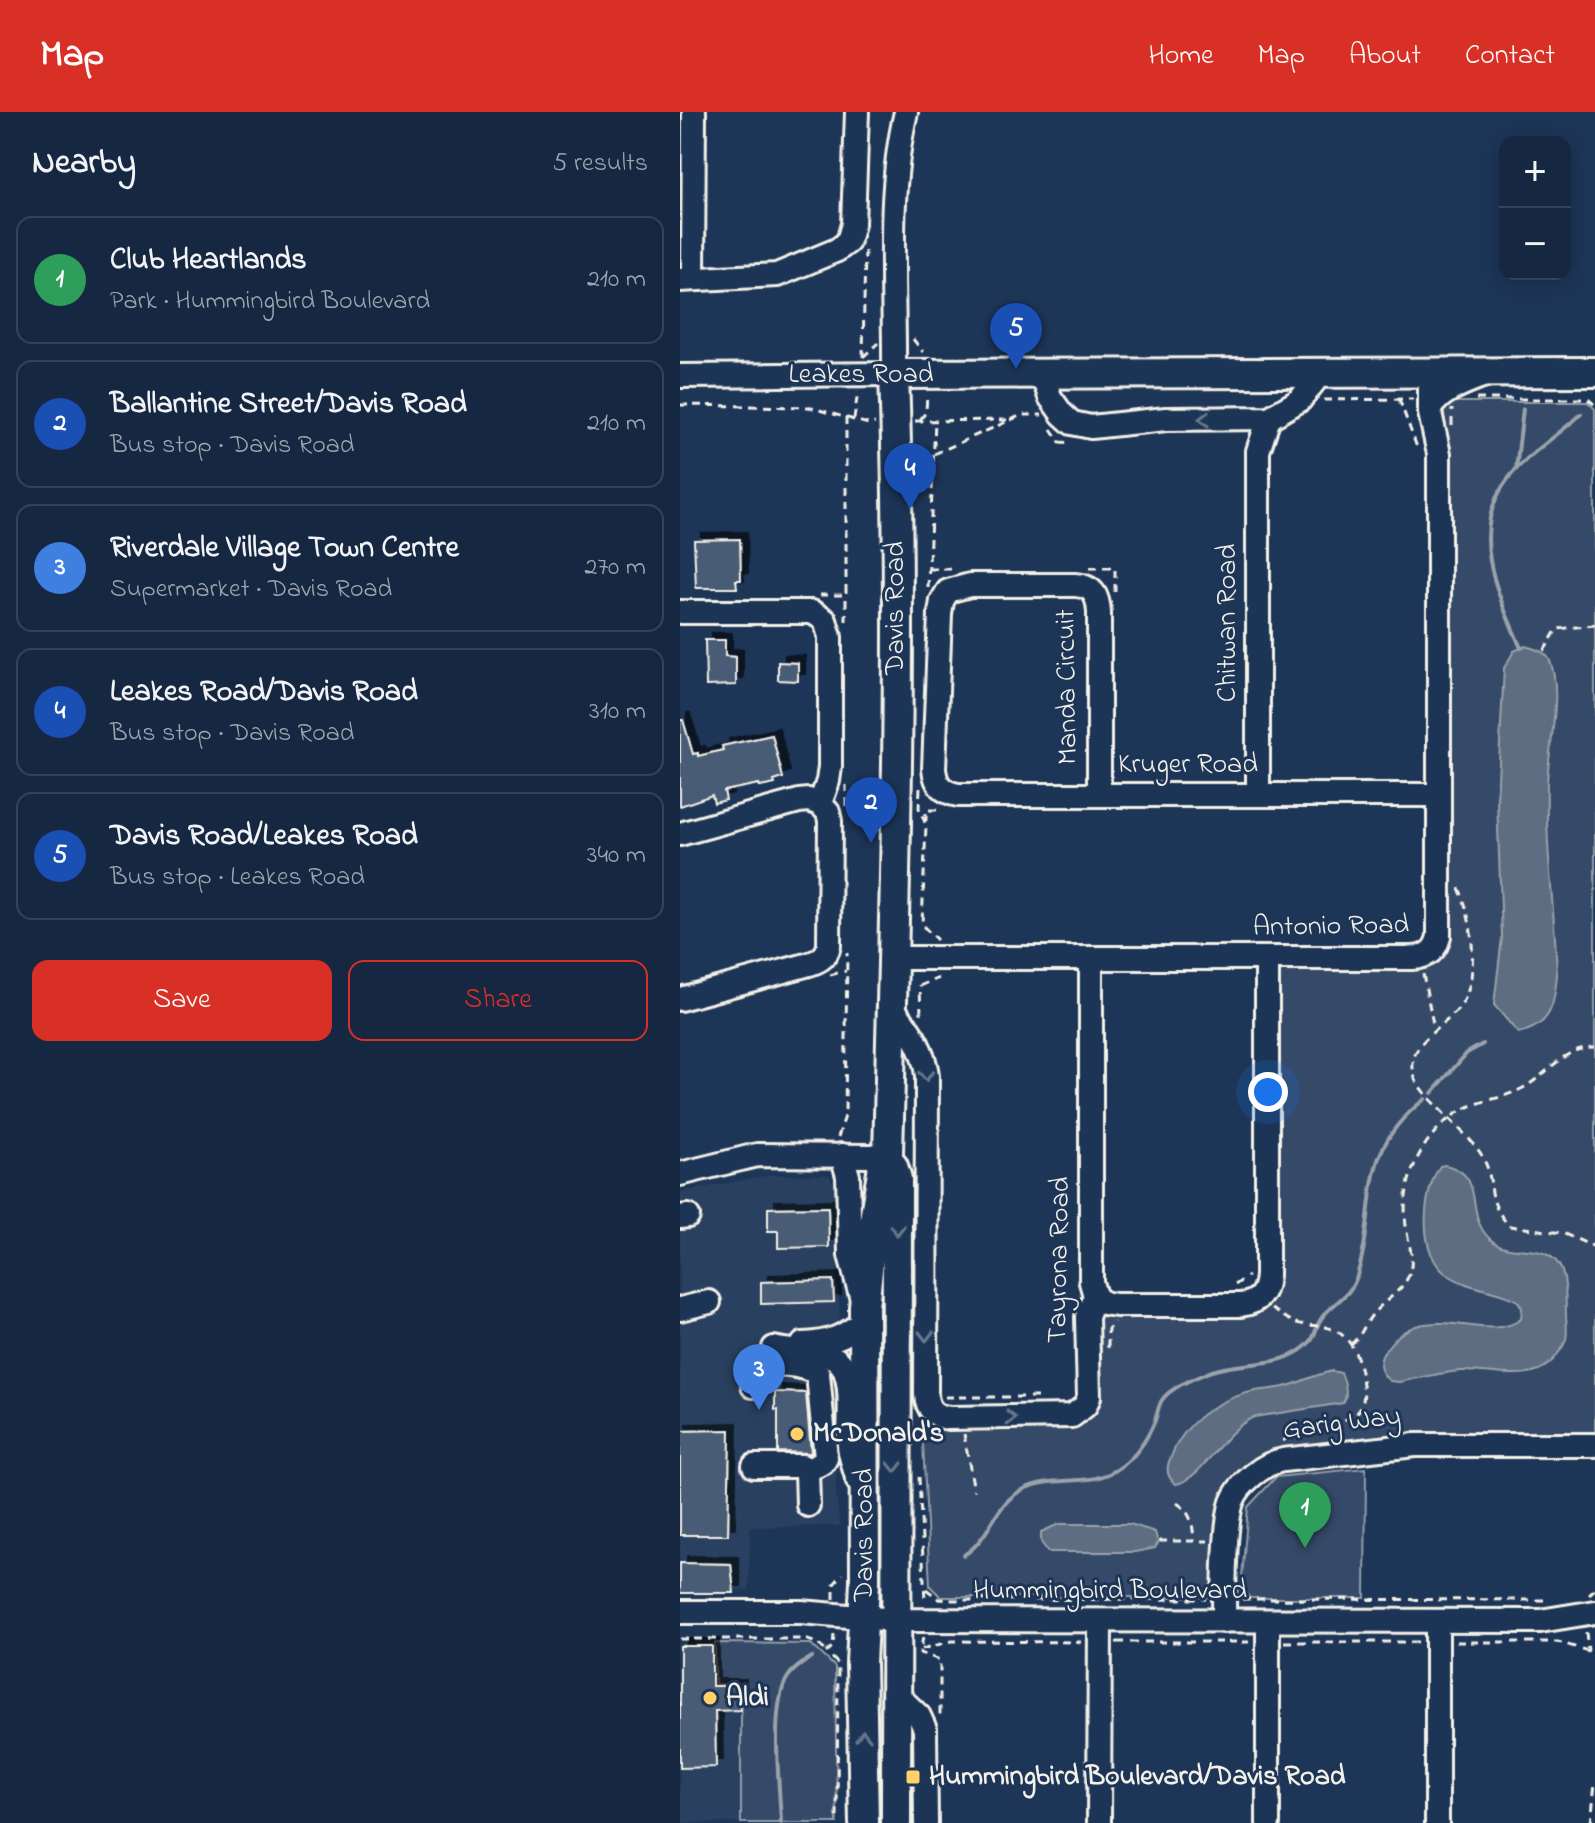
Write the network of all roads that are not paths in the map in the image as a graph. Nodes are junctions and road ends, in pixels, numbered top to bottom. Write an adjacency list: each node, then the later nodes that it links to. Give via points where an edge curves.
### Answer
1 (694, 112): 4 (street)
2 (857, 112): 4 (street, via 848,242 777,275)
3 (906, 112): 7 (street, Davis Road, via 895,210)
4 (687, 279)
5 (1595, 372): 6 (main road, Leakes Road)
6 (1488, 373): 10 (main road, Leakes Road); 12 (street, via 1437,399)
7 (894, 374): 8 (main road, Leakes Road); 11 (street, Leakes Road); 23 (main road, Davis Road, via 908,422 897,629)
8 (1042, 374): 9 (main road, Leakes Road); 14 (street, one-way to 8, via 1080,425 1056,407)
9 (1320, 374): 10 (main road, Leakes Road); 13 (street, via 1300,400)
10 (1417, 374): 12 (street, Antonio Road, via 1423,413)
11 (680, 376)
12 (1431, 417): 20 (street, Antonio Road, via 1439,454)
13 (1269, 418): 14 (street); 15 (street, Chitwan Road)
14 (1240, 419): 15 (street, Chitwan Road)
15 (1258, 451): 19 (street, Chitwan Road)
16 (680, 612): 21 (street, via 803,611 821,616 828,625 830,767)
17 (939, 787): 18 (street, Kruger Road, via 958,795); 18 (street, Manda Circuit, via 934,764 945,595 960,586 1075,585 1093,590 1099,603)
18 (1099, 795): 19 (street, Kruger Road)
19 (1258, 795): 20 (street, Kruger Road)
20 (1439, 795): 25 (street, Antonio Road, via 1439,936 1427,956)
21 (820, 804): 22 (street, via 799,801); 26 (street, via 830,821 826,954 817,962)
22 (680, 834)
23 (893, 958): 24 (street, Antonio Road); 27 (main road, Davis Road)
24 (1091, 958): 25 (street, Antonio Road); 31 (street, Tayrona Road)
25 (1267, 958): 31 (street, via 1264,1292 1240,1305 1116,1305)
26 (680, 999)
27 (893, 1008): 28 (main road, Davis Road); 31 (street, Tayrona Road, one-way to 31, via 918,1041 925,1061 929,1407 937,1405 949,1418 1076,1414 1089,1397 1087,1317)
28 (888, 1154): 29 (street); 34 (main road, Davis Road, via 872,1232); 45 (main road, Davis Road, one-way to 45, via 897,1179)
29 (836, 1155): 30 (street, via 757,1155); 34 (street, via 848,1176 850,1255)
30 (680, 1174)
31 (1095, 1296)
32 (709, 1302): 33 (street)
33 (680, 1309)
34 (864, 1314): 40 (main road, Davis Road); 40 (street, via 852,1331 831,1341 774,1348 823,1355 844,1367 849,1448)
35 (757, 1378): 38 (street, via 791,1364 818,1374 826,1458)
36 (1595, 1445): 42 (street, Garig Way, via 1415,1445 1280,1460 1261,1469 1234,1498)
37 (754, 1466): 38 (street)
38 (807, 1470): 39 (street)
39 (808, 1505)
40 (865, 1506): 44 (main road, Davis Road)
41 (1589, 1604): 49 (street, Hummingbird Boulevard)
42 (1224, 1610): 46 (street, Hummingbird Boulevard); 47 (street, Hummingbird Boulevard)
43 (680, 1612): 44 (street, Hummingbird Boulevard)
44 (863, 1617): 45 (street, Hummingbird Boulevard); 52 (main road, Davis Road, one-way to 44)
45 (895, 1620): 46 (street, Hummingbird Boulevard); 51 (main road, Davis Road)
46 (1100, 1621): 55 (street)
47 (1268, 1621): 48 (street, Hummingbird Boulevard); 56 (street)
48 (1437, 1621): 49 (street, Hummingbird Boulevard); 57 (street)
49 (1540, 1621): 50 (street, Hummingbird Boulevard)
50 (1595, 1631)
51 (896, 1694): 53 (main road, Davis Road); 54 (street, via 925,1729)
52 (864, 1823)
53 (896, 1823)
54 (926, 1823)
55 (1099, 1823)
56 (1268, 1823)
57 (1437, 1823)

